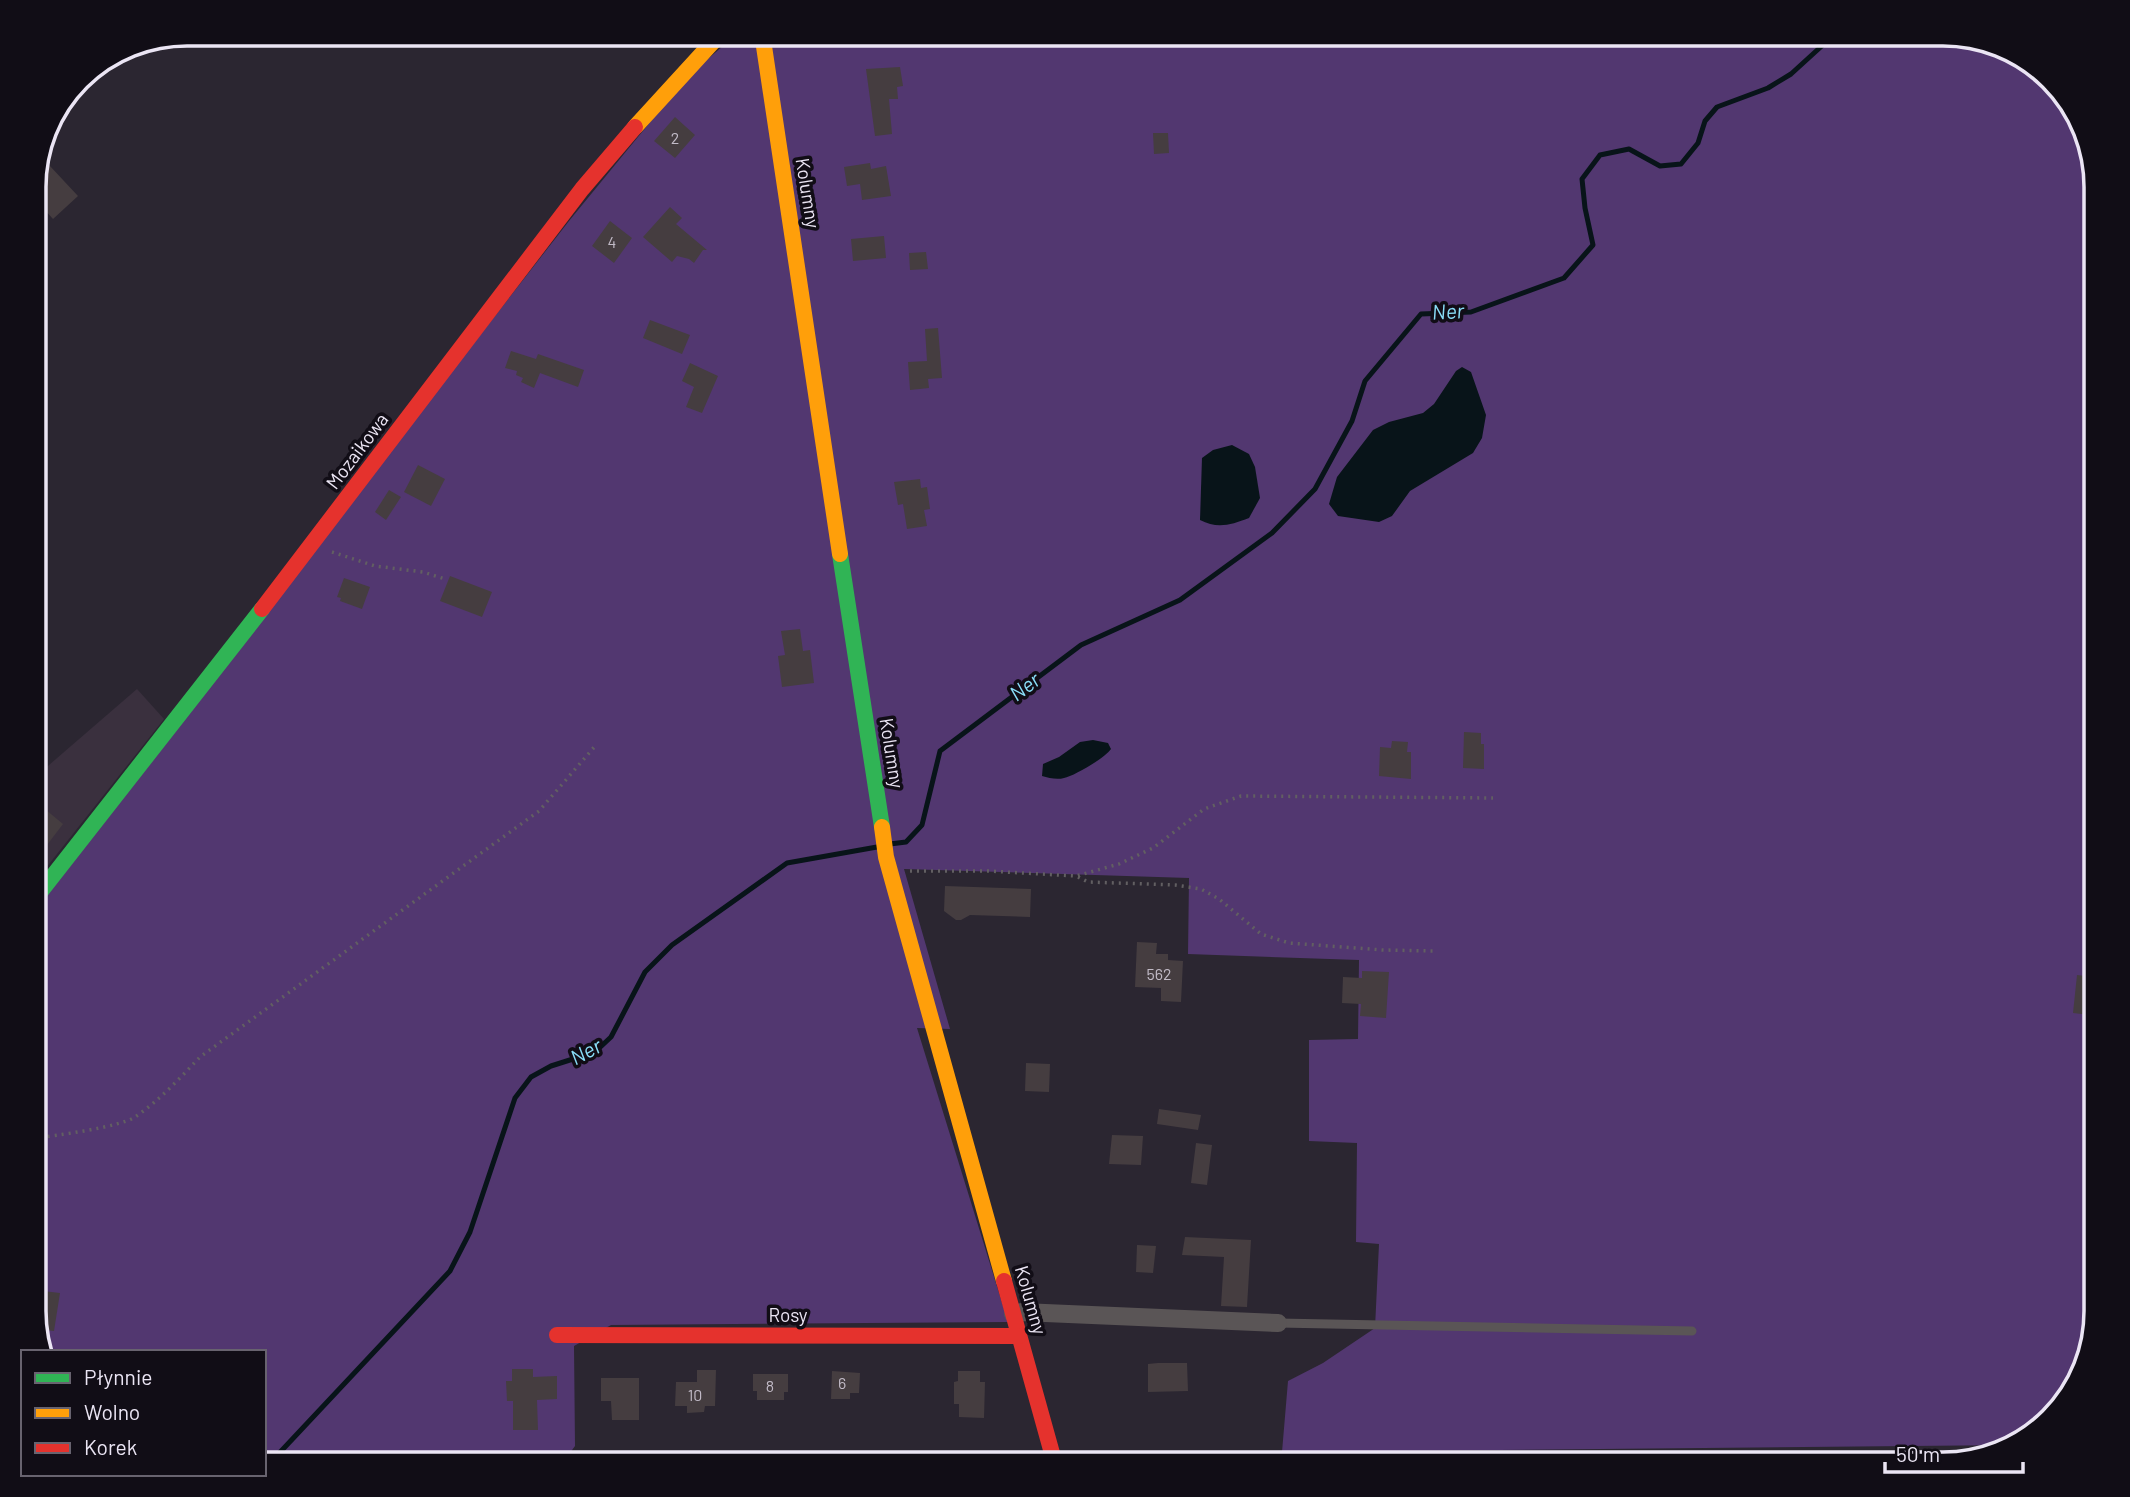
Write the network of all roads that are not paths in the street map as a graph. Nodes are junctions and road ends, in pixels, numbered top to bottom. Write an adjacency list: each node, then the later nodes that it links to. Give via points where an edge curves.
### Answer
1 (709, 46): 3 (street, Mozaikowa, via 582,189 315,542)
2 (764, 46): 4 (street, Kolumny, via 888,864)
3 (46, 885)
4 (1013, 1314): 5 (street); 8 (street, Kolumny)
5 (1278, 1323): 6 (lane)
6 (1692, 1331)
7 (557, 1335): 8 (street, Rosy)
8 (1019, 1336): 9 (street, Kolumny)
9 (1052, 1452)

